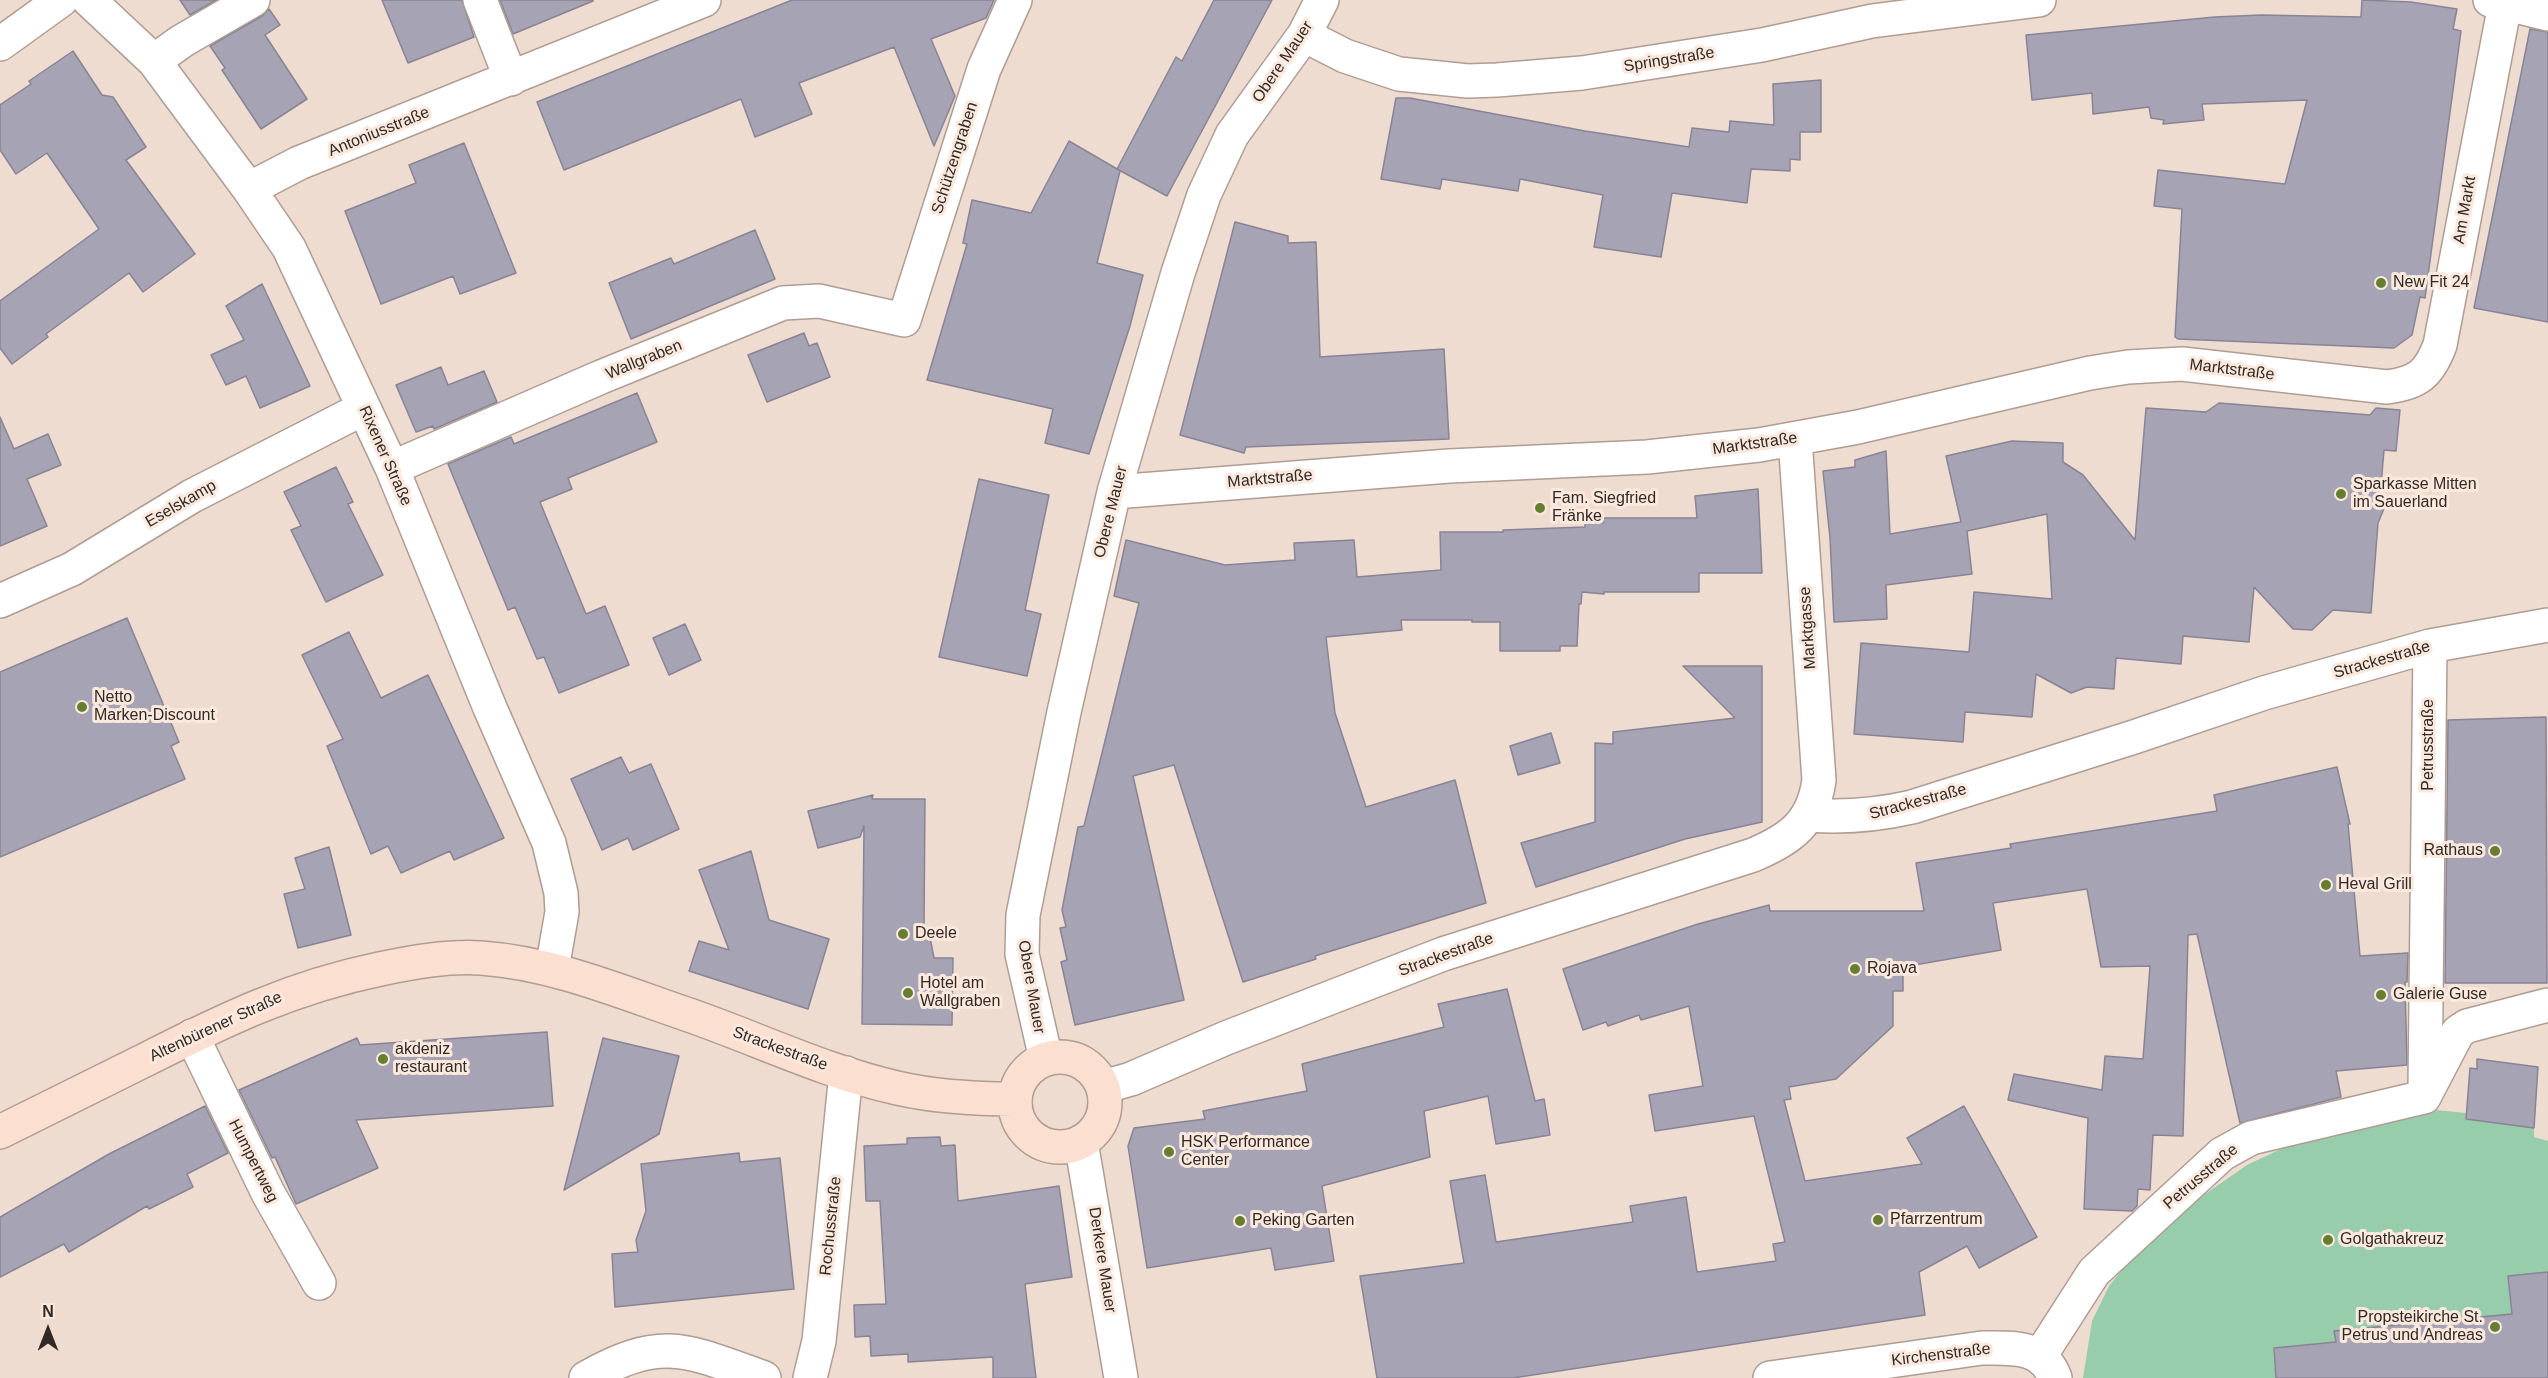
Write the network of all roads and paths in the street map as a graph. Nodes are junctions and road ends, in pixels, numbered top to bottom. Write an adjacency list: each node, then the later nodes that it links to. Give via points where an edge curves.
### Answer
1 (61, 0): 12 (street)
2 (89, 0): 13 (street, Rixener Straße)
3 (253, 0): 13 (street)
4 (480, 0): 14 (street)
5 (704, 0): 14 (street, Antoniusstraße)
6 (1016, 0): 16 (street, Schützengraben, via 984,69)
7 (1322, 0): 11 (street, Obere Mauer)
8 (2039, 0): 11 (street, Springstraße, via 1872,21 1762,45 1582,73 1497,80 1399,74 1345,56)
9 (2497, 2): 10 (street); 17 (street, Am Markt, via 2440,345 2434,362 2414,381)
10 (2548, 14)
11 (1304, 35): 21 (street, Obere Mauer, via 1232,135 1204,195)
12 (0, 44)
13 (154, 62): 15 (street, Rixener Straße)
14 (510, 79): 15 (street, Antoniusstraße, via 299,164)
15 (249, 189): 18 (street, Rixener Straße, via 289,248)
16 (904, 320): 20 (street, Wallgraben, via 819,301 783,303)
17 (2387, 387): 19 (street, Marktstraße, via 2182,364 2128,367)
18 (364, 408): 20 (street, Rixener Straße); 22 (street, Eselskamp, via 192,496 72,569)
19 (1795, 439): 21 (street, Marktstraße, via 1626,458 1449,466); 25 (street, Marktgasse, via 1819,780)
20 (392, 468): 26 (street, Rixener Straße, via 549,843 562,912)
21 (1114, 492): 29 (street, Obere Mauer, via 1064,712 1022,929 1022,954)
22 (0, 601)
23 (2548, 625): 24 (street, Strackestraße)
24 (2430, 646): 25 (street, Strackestraße, via 2264,693 1912,807 1850,818); 32 (street, Petrusstraße)
25 (1809, 815): 31 (street, Strackestraße, via 1778,845 1753,855 1443,954)
26 (552, 969): 28 (street, Altenbürener Straße, via 470,958 402,964 315,985 263,1003); 30 (street, Strackestraße)
27 (2548, 1005): 32 (street, via 2467,1026 2458,1032)
28 (192, 1036): 34 (street, Altenbürener Straße); 36 (street, Humpertweg, via 268,1193)
29 (1046, 1059): 31 (street, via 1063,1056 1080,1061 1094,1072); 33 (street, via 1030,1068 1020,1081)
30 (846, 1073): 33 (street, Strackestraße, via 937,1095); 40 (street, Rochusstraße, via 819,1341)
31 (1103, 1087): 35 (street, via 1106,1103 1102,1119)
32 (2424, 1097): 37 (street, Petrusstraße, via 2251,1138 2222,1154 2094,1272)
33 (1015, 1099): 35 (street, via 1024,1129 1036,1140 1058,1146)
34 (0, 1132)
35 (1081, 1142): 41 (street, Derkere Mauer)
36 (319, 1283)
37 (2048, 1367): 42 (street, Kirchenstraße, via 2008,1348 1982,1348)
38 (586, 1378): 39 (street, via 616,1361 662,1350 707,1357)
39 (764, 1378)
40 (810, 1378)
41 (1121, 1378)
42 (1770, 1378)

